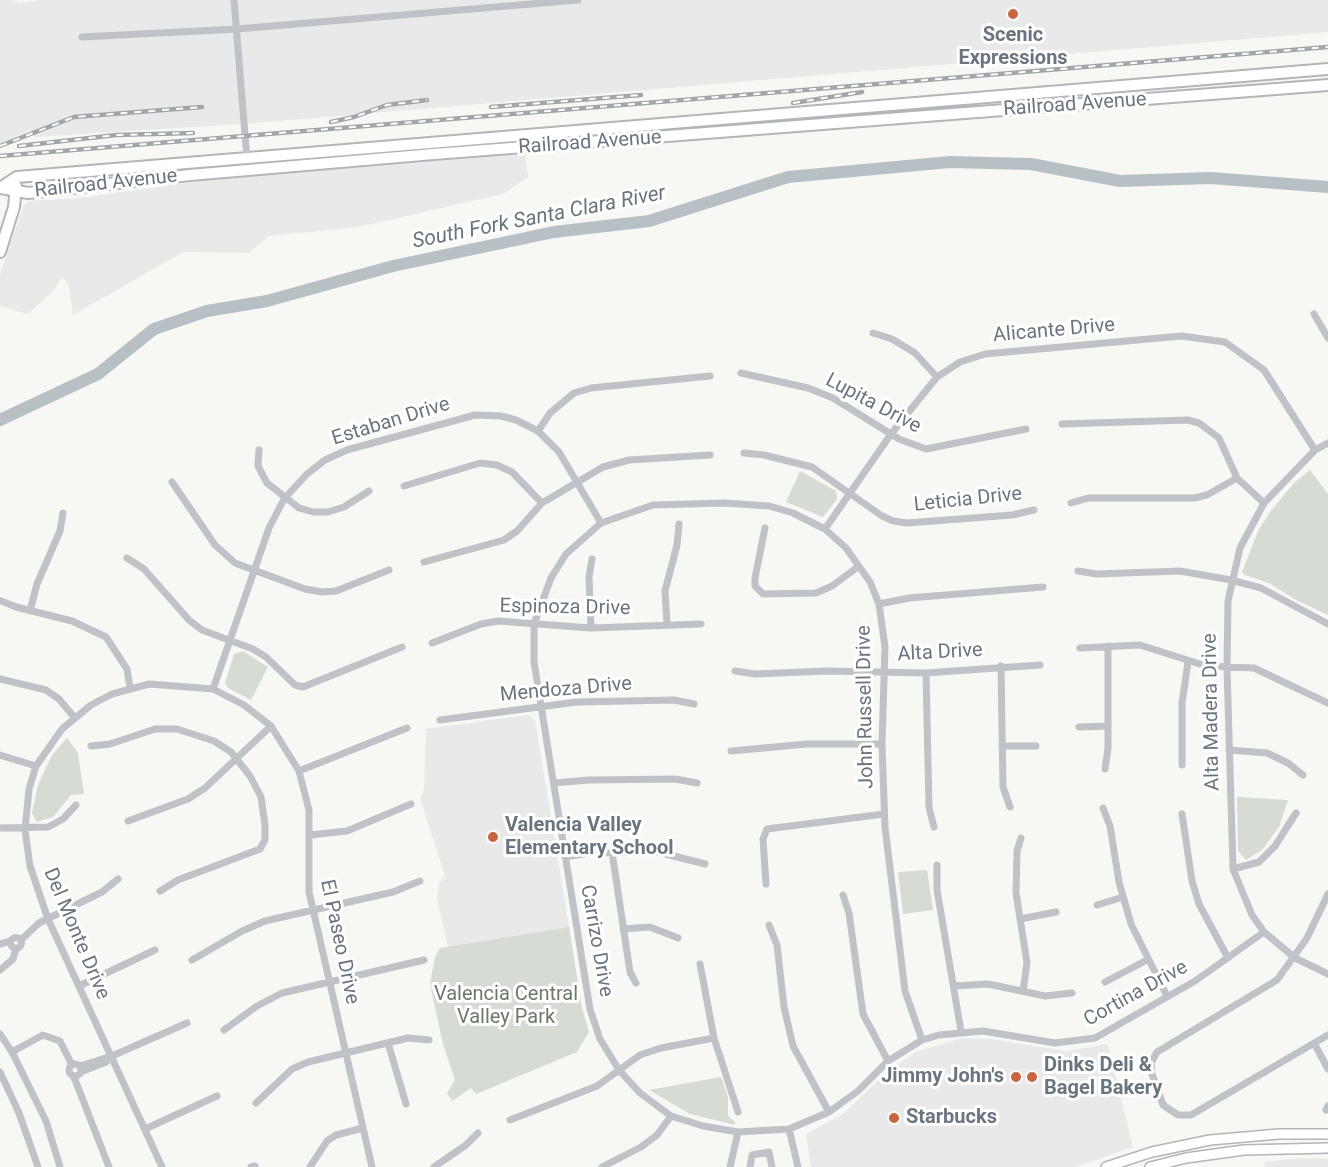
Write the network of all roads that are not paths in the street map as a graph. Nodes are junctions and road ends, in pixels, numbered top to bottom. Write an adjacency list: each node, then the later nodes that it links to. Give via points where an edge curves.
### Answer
1 (234, 0): 3 (street)
2 (578, 0): 3 (street)
3 (237, 29): 4 (street); 9 (street)
4 (82, 37)
5 (1328, 69): 7 (main road, Railroad Avenue)
6 (1328, 85): 8 (main road, Railroad Avenue)
7 (633, 125): 8 (main road, via 621,133 584,136); 9 (main road, Railroad Avenue)
8 (572, 144): 12 (main road, Railroad Avenue, via 190,175 28,193)
9 (247, 159): 10 (main road, Railroad Avenue)
10 (17, 177): 11 (main road, Railroad Avenue); 12 (main road)
11 (0, 188): 12 (main road, Railroad Avenue); 13 (main road)
12 (15, 191): 14 (main road)
13 (0, 193)
14 (0, 252)
15 (1314, 314): 17 (street)
16 (873, 333): 20 (street, via 915,353)
17 (1328, 338)
18 (741, 373): 24 (street, Lupita Drive, via 808,388 833,398)
19 (710, 376): 23 (street, via 602,386 574,393 550,413)
20 (937, 377): 24 (street, Alicante Drive); 27 (street, Alicante Drive, via 960,362 985,354 1181,336 1225,342 1264,370)
21 (1062, 424): 30 (street, via 1188,420 1199,423 1219,438)
22 (1026, 429): 24 (street, Lupita Drive, via 926,449)
23 (538, 430): 32 (street, Estaban Drive, via 559,452); 36 (street, Estaban Drive, via 516,420 486,415 403,433 326,460)
24 (891, 434): 35 (street, Alicante Drive)
25 (1328, 443): 27 (street, Alta Madera Drive)
26 (259, 450): 36 (street, via 258,466 267,483)
27 (1315, 450): 37 (street, Alta Madera Drive)
28 (744, 453): 35 (street, Leticia Drive, via 764,454 812,467)
29 (710, 455): 32 (street, via 629,460 603,467)
30 (1237, 478): 37 (street); 39 (street, via 1194,498 1088,498)
31 (172, 482): 52 (street, via 215,545 235,563)
32 (577, 482): 38 (street); 43 (street, Estaban Drive)
33 (404, 486): 38 (street, via 480,463 512,472)
34 (369, 491): 36 (street, via 328,512 306,510)
35 (850, 493): 41 (street, Leticia Drive, via 882,516 907,523); 46 (street, Alicante Drive)
36 (284, 499): 52 (street, Estaban Drive)
37 (1264, 502): 54 (street, Alta Madera Drive, via 1240,548)
38 (542, 503): 49 (street, via 504,540)
39 (1071, 503)
40 (653, 505): 43 (street, Carrizo Drive); 46 (street, John Russell Drive, via 769,506)
41 (1034, 510)
42 (63, 513): 58 (street)
43 (601, 523): 59 (street, Carrizo Drive, via 561,562 541,600)
44 (679, 524): 60 (street, via 665,591)
45 (765, 528): 50 (street, via 755,578 755,586 764,594 816,593)
46 (825, 529): 50 (street, John Russell Drive)
47 (128, 558): 64 (street, via 144,569 189,620 202,630)
48 (592, 559): 63 (street)
49 (424, 562)
50 (859, 566): 57 (street, John Russell Drive)
51 (389, 570): 52 (street, via 336,591 322,592)
52 (254, 571): 64 (street, Estaban Drive)
53 (1078, 571): 54 (street, via 1180,571)
54 (1231, 580): 62 (street, via 1261,588); 72 (street, Alta Madera Drive)
55 (1043, 586): 57 (street)
56 (1, 601): 58 (street)
57 (879, 604): 74 (street, John Russell Drive)
58 (30, 611): 77 (street, via 72,621 106,638 127,669)
59 (534, 624): 63 (street, Espinoza Drive); 65 (street, Espinoza Drive, via 481,624); 81 (street, Carrizo Drive)
60 (667, 624): 61 (street, Espinoza Drive); 63 (street, Espinoza Drive)
61 (701, 624)
62 (1328, 624)
63 (591, 628)
64 (232, 640): 67 (street, via 266,657 303,687); 78 (street, Estaban Drive)
65 (432, 643)
66 (1108, 646): 68 (street); 69 (street, via 1140,645); 86 (street)
67 (402, 648)
68 (1080, 648)
69 (1188, 662): 72 (street); 96 (street, via 1183,696)
70 (1040, 665): 71 (street, Alta Drive)
71 (1001, 666): 75 (street, Alta Drive); 90 (street)
72 (1227, 668): 79 (street, via 1254,668); 92 (street, Alta Madera Drive)
73 (735, 670): 74 (street, Alta Drive, via 755,674)
74 (884, 672): 75 (street, Alta Drive); 88 (street, John Russell Drive)
75 (926, 673): 111 (street, via 929,807)
76 (0, 679): 82 (street, via 45,690 60,699)
77 (130, 688): 78 (street, Del Monte Drive, via 149,684); 82 (street, Del Monte Drive)
78 (213, 689): 84 (street, El Paseo Drive, via 244,705)
79 (1328, 703)
80 (694, 704): 81 (street, Mendoza Drive, via 611,699)
81 (540, 706): 83 (street, Mendoza Drive); 101 (street, Carrizo Drive)
82 (74, 717): 97 (street, Del Monte Drive)
83 (440, 720)
84 (271, 726): 95 (street); 99 (street, El Paseo Drive)
85 (1079, 726): 86 (street)
86 (1108, 726): 98 (street)
87 (407, 728): 99 (street)
88 (882, 744): 93 (street, via 807,744); 108 (street, John Russell Drive)
89 (91, 746): 95 (street, via 110,744 154,729 177,729 214,741)
90 (1002, 746): 91 (street); 105 (street, via 1003,787)
91 (1036, 746)
92 (1229, 750): 100 (street, via 1267,753); 120 (street, Alta Madera Drive)
93 (731, 751)
94 (0, 755): 97 (street)
95 (238, 760): 110 (street, via 188,799); 124 (street, via 261,797 265,840 260,849 178,880)
96 (1182, 765)
97 (36, 766): 113 (street, Del Monte Drive, via 29,789)
98 (1105, 769)
99 (299, 771): 114 (street, El Paseo Drive, via 306,789)
100 (1303, 775)
101 (554, 783): 102 (street, via 664,779); 117 (street, Carrizo Drive)
102 (697, 783)
103 (411, 804): 114 (street, via 347,831)
104 (76, 805): 113 (street, via 48,827)
105 (1010, 807)
106 (1103, 808): 127 (street)
107 (1296, 813): 120 (street, via 1275,846 1259,862)
108 (884, 814): 123 (street, via 767,829 763,839); 165 (street, John Russell Drive, via 905,992)
109 (1182, 814): 142 (street, via 1199,904)
110 (128, 821)
111 (934, 827)
112 (0, 828): 113 (street)
113 (25, 830): 132 (street, Del Monte Drive)
114 (310, 835): 129 (street, El Paseo Drive, via 308,881)
115 (1021, 838): 131 (street, via 1016,893)
116 (612, 852): 117 (street); 118 (street, via 658,852); 134 (street)
117 (565, 857): 174 (street, Carrizo Drive, via 590,1009 600,1039)
118 (705, 864)
119 (938, 865): 154 (street, via 937,890)
120 (1233, 869): 135 (street, Alta Madera Drive, via 1252,915)
121 (118, 879): 132 (street, via 102,892)
122 (420, 881): 129 (street, via 393,892)
123 (766, 884)
124 (160, 891)
125 (1328, 894): 143 (street)
126 (843, 895): 171 (street, via 863,1014)
127 (1124, 897): 128 (street); 146 (street)
128 (1097, 904)
129 (313, 912): 144 (street, via 265,921); 150 (street, El Paseo Drive)
130 (1056, 912): 131 (street)
131 (1020, 919): 155 (street, via 1027,963)
132 (45, 921): 138 (street); 153 (street, Del Monte Drive)
133 (770, 925): 181 (street, via 777,945 793,1046)
134 (623, 929): 137 (street, via 650,927); 151 (street, via 630,972)
135 (1264, 932): 142 (street, Cortina Drive); 143 (street, Alta Madera Drive)
136 (0, 933): 139 (street)
137 (678, 938)
138 (21, 940): 139 (street, via 17,937); 140 (street)
139 (5, 942): 140 (street)
140 (16, 948): 148 (street, via 13,959)
141 (155, 950): 153 (street)
142 (1228, 958): 157 (street, Cortina Drive)
143 (1295, 958): 149 (street, Alta Madera Drive); 167 (street, via 1269,987 1157,1052 1151,1063 1157,1091 1169,1111 1191,1115)
144 (192, 960)
145 (424, 960): 150 (street)
146 (1147, 960): 152 (street); 157 (street)
147 (700, 964): 163 (street)
148 (0, 970)
149 (1328, 974)
150 (330, 982): 159 (street, via 282,993); 169 (street, El Paseo Drive)
151 (636, 982)
152 (1105, 982)
153 (79, 986): 170 (street, Del Monte Drive)
154 (954, 986): 155 (street, via 973,983); 160 (street)
155 (1023, 991): 156 (street, via 1045,996)
156 (1072, 993)
157 (1167, 996): 160 (street, Cortina Drive, via 1101,1035 1083,1041 1055,1043 995,1032)
158 (187, 1023): 170 (street)
159 (224, 1030)
160 (961, 1031): 165 (street, Cortina Drive)
161 (0, 1034): 168 (street)
162 (1328, 1035): 167 (street)
163 (714, 1038): 174 (street, via 661,1047 640,1055); 180 (street)
164 (429, 1040): 166 (street, via 408,1038)
165 (922, 1041): 171 (street, Cortina Drive)
166 (388, 1043): 169 (street); 179 (street)
167 (1314, 1043): 173 (street)
168 (12, 1052): 172 (street, via 43,1035 60,1041); 192 (street, via 46,1121)
169 (346, 1052): 178 (street, via 292,1069); 184 (street, El Paseo Drive)
170 (112, 1056): 176 (street); 185 (street, Del Monte Drive)
171 (888, 1061): 181 (street, Cortina Drive)
172 (72, 1065): 176 (street); 176 (street, via 69,1072)
173 (1328, 1069)
174 (619, 1070): 182 (street, Carrizo Drive, via 640,1093); 183 (street, via 597,1086)
175 (0, 1072): 191 (street)
176 (79, 1072): 193 (street)
177 (217, 1096): 185 (street)
178 (256, 1103)
179 (406, 1104)
180 (738, 1112)
181 (829, 1112): 186 (street, Cortina Drive)
182 (671, 1116): 187 (street, Carrizo Drive); 198 (street, via 657,1135 641,1147)
183 (510, 1119)
184 (363, 1128): 195 (street, via 327,1141); 196 (street, El Paseo Drive)
185 (145, 1129): 194 (street, Del Monte Drive)
186 (789, 1129): 187 (street, Carrizo Drive); 202 (street)
187 (738, 1132): 199 (street)
188 (478, 1133): 197 (street)
189 (1328, 1134): 203 (main road, via 1210,1140)
190 (1328, 1148): 204 (main road, via 1244,1150)
191 (38, 1167)
192 (60, 1167)
193 (109, 1167)
194 (162, 1167)
195 (310, 1167)
196 (372, 1167)
197 (434, 1167)
198 (602, 1167)
199 (730, 1167)
200 (750, 1167): 201 (street, via 752,1155 769,1152)
201 (772, 1167)
202 (798, 1167)
203 (1106, 1167)
204 (1150, 1167)

